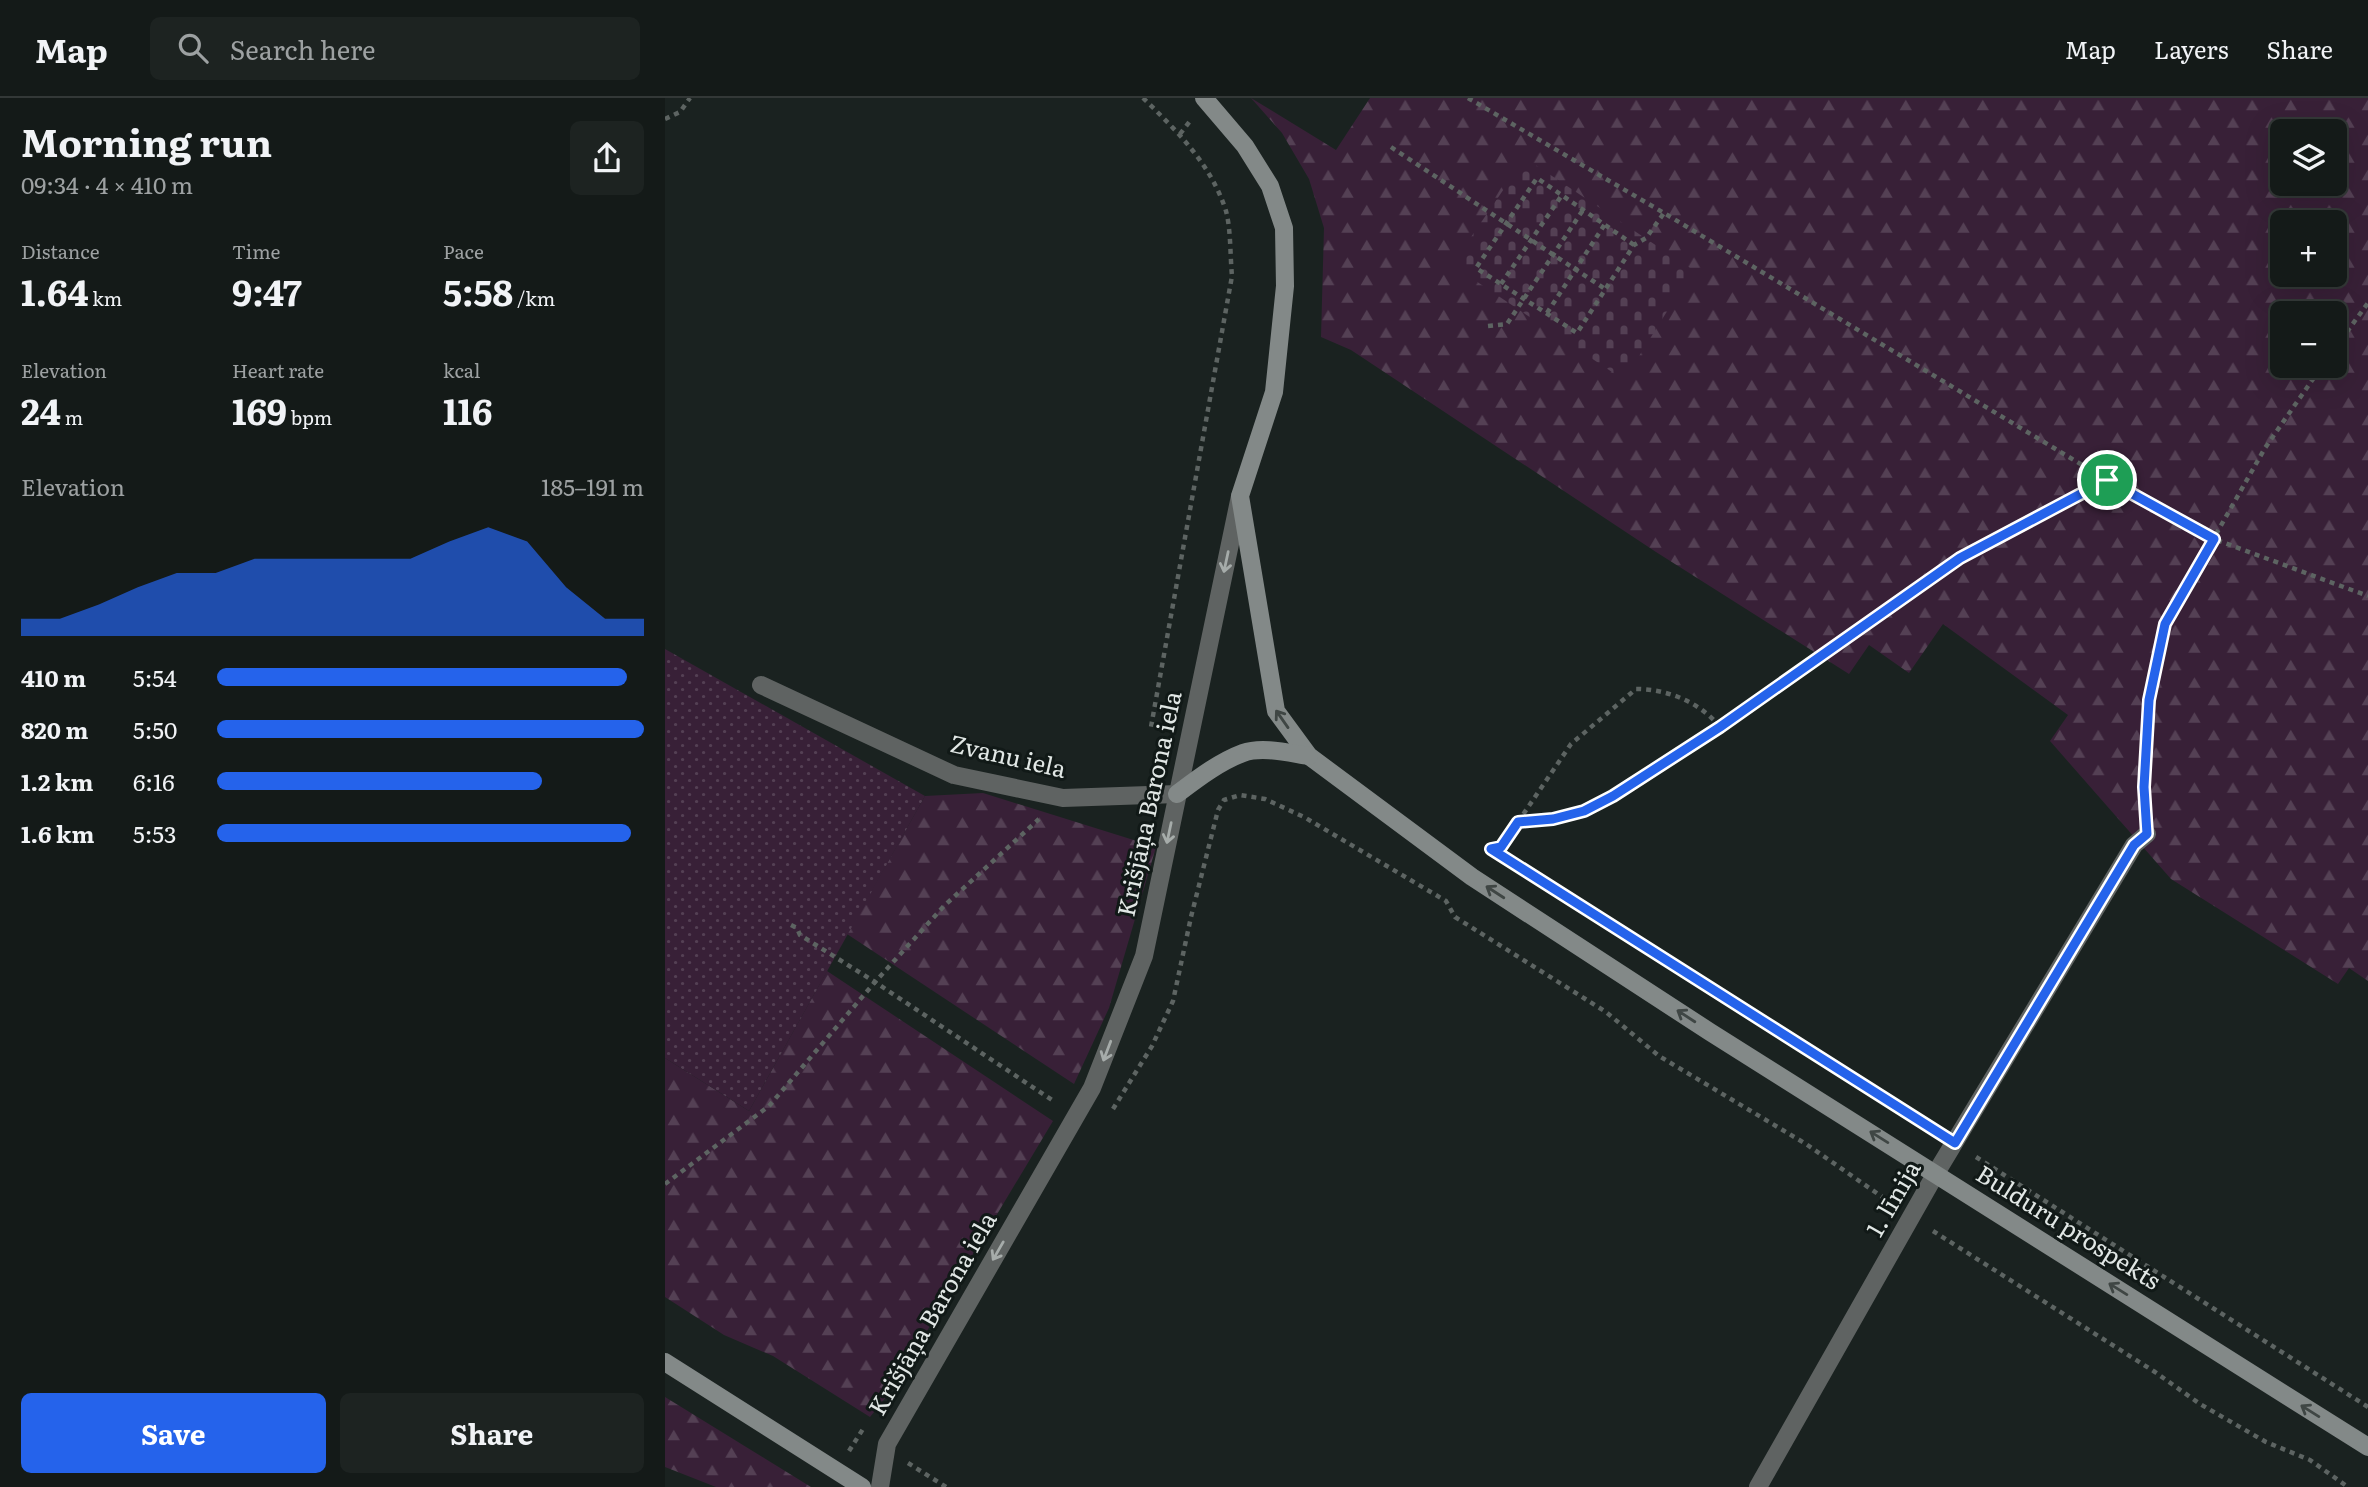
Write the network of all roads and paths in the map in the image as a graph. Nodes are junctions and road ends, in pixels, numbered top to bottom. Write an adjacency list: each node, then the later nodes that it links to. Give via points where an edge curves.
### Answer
1 (690, 98): 5 (path, via 680,112)
2 (1143, 98): 29 (path, via 1209,172 1226,212 1232,276)
3 (1468, 98): 9 (path)
4 (1205, 99): 25 (street, Krišjāņa Barona iela, via 1245,146 1270,186 1284,228 1285,286 1274,392)
5 (665, 118)
6 (1391, 147): 11 (path)
7 (1562, 195): 8 (path); 11 (path, via 1537,178); 12 (path)
8 (1583, 210): 10 (path); 14 (path)
9 (1664, 213): 13 (path); 24 (path)
10 (1605, 224): 13 (path); 15 (path)
11 (1505, 225): 12 (path); 16 (path, via 1476,268)
12 (1531, 241): 14 (path); 16 (path)
13 (1635, 245): 17 (path)
14 (1553, 254): 15 (path); 18 (path)
15 (1575, 270): 17 (path); 20 (path)
16 (1501, 284): 18 (path)
17 (1605, 289): 20 (path, via 1577,333)
18 (1524, 298): 20 (path); 21 (path, via 1507,324)
19 (2368, 303): 22 (path)
20 (1547, 313)
21 (1488, 326)
22 (2347, 332)
23 (2314, 378): 26 (path, via 2265,448)
24 (2107, 480): 26 (path); 30 (path, via 1960,558)
25 (1240, 496): 31 (street, Bulduru prospekts, one-way to 25, via 1276,711); 32 (street, Krišjāņa Barona iela, one-way to 32)
26 (2214, 539): 27 (path); 35 (path, via 2165,624 2149,700 2144,787)
27 (2368, 596)
28 (761, 685): 33 (street, Zvanu iela, via 954,775)
29 (1151, 727)
30 (1720, 727): 34 (path, via 1584,811); 34 (path, via 1692,703 1653,689 1636,689 1571,744)
31 (1309, 756): 32 (street, via 1245,752); 41 (street, Bulduru prospekts, one-way to 31, via 1472,877)
32 (1177, 794): 33 (street, Zvanu iela); 39 (street, Krišjāņa Barona iela, one-way to 39, via 1144,956 1092,1088)
33 (1063, 798): 37 (path, via 944,906)
34 (1518, 822): 40 (path, via 1501,847 1491,849)
35 (2147, 834): 40 (street, 1. līnija, via 2134,845)
36 (791, 925): 37 (path)
37 (875, 982): 39 (path); 42 (path, via 769,1106)
38 (1111, 1113): 43 (path, via 1152,1046 1173,1000 1218,810 1224,800 1241,795 1265,799 1304,817 1446,901 1455,917 1606,1012 1659,1056 1806,1144)
39 (1076, 1116): 46 (street, Krišjāņa Barona iela, one-way to 46)
40 (1955, 1143): 41 (street, 1. līnija); 45 (path)
41 (1936, 1173): 43 (street, 1. līnija); 47 (street, Bulduru prospekts, one-way to 41)
42 (665, 1184)
43 (1912, 1217): 51 (street, 1. līnija); 52 (path, via 2200,1404 2266,1442 2310,1460)
44 (665, 1362): 48 (street)
45 (2368, 1407)
46 (887, 1444): 49 (street, Krišjāņa Barona iela); 50 (path)
47 (2368, 1447)
48 (862, 1487)
49 (880, 1487)
50 (946, 1487)
51 (1758, 1487)
52 (2348, 1487)

